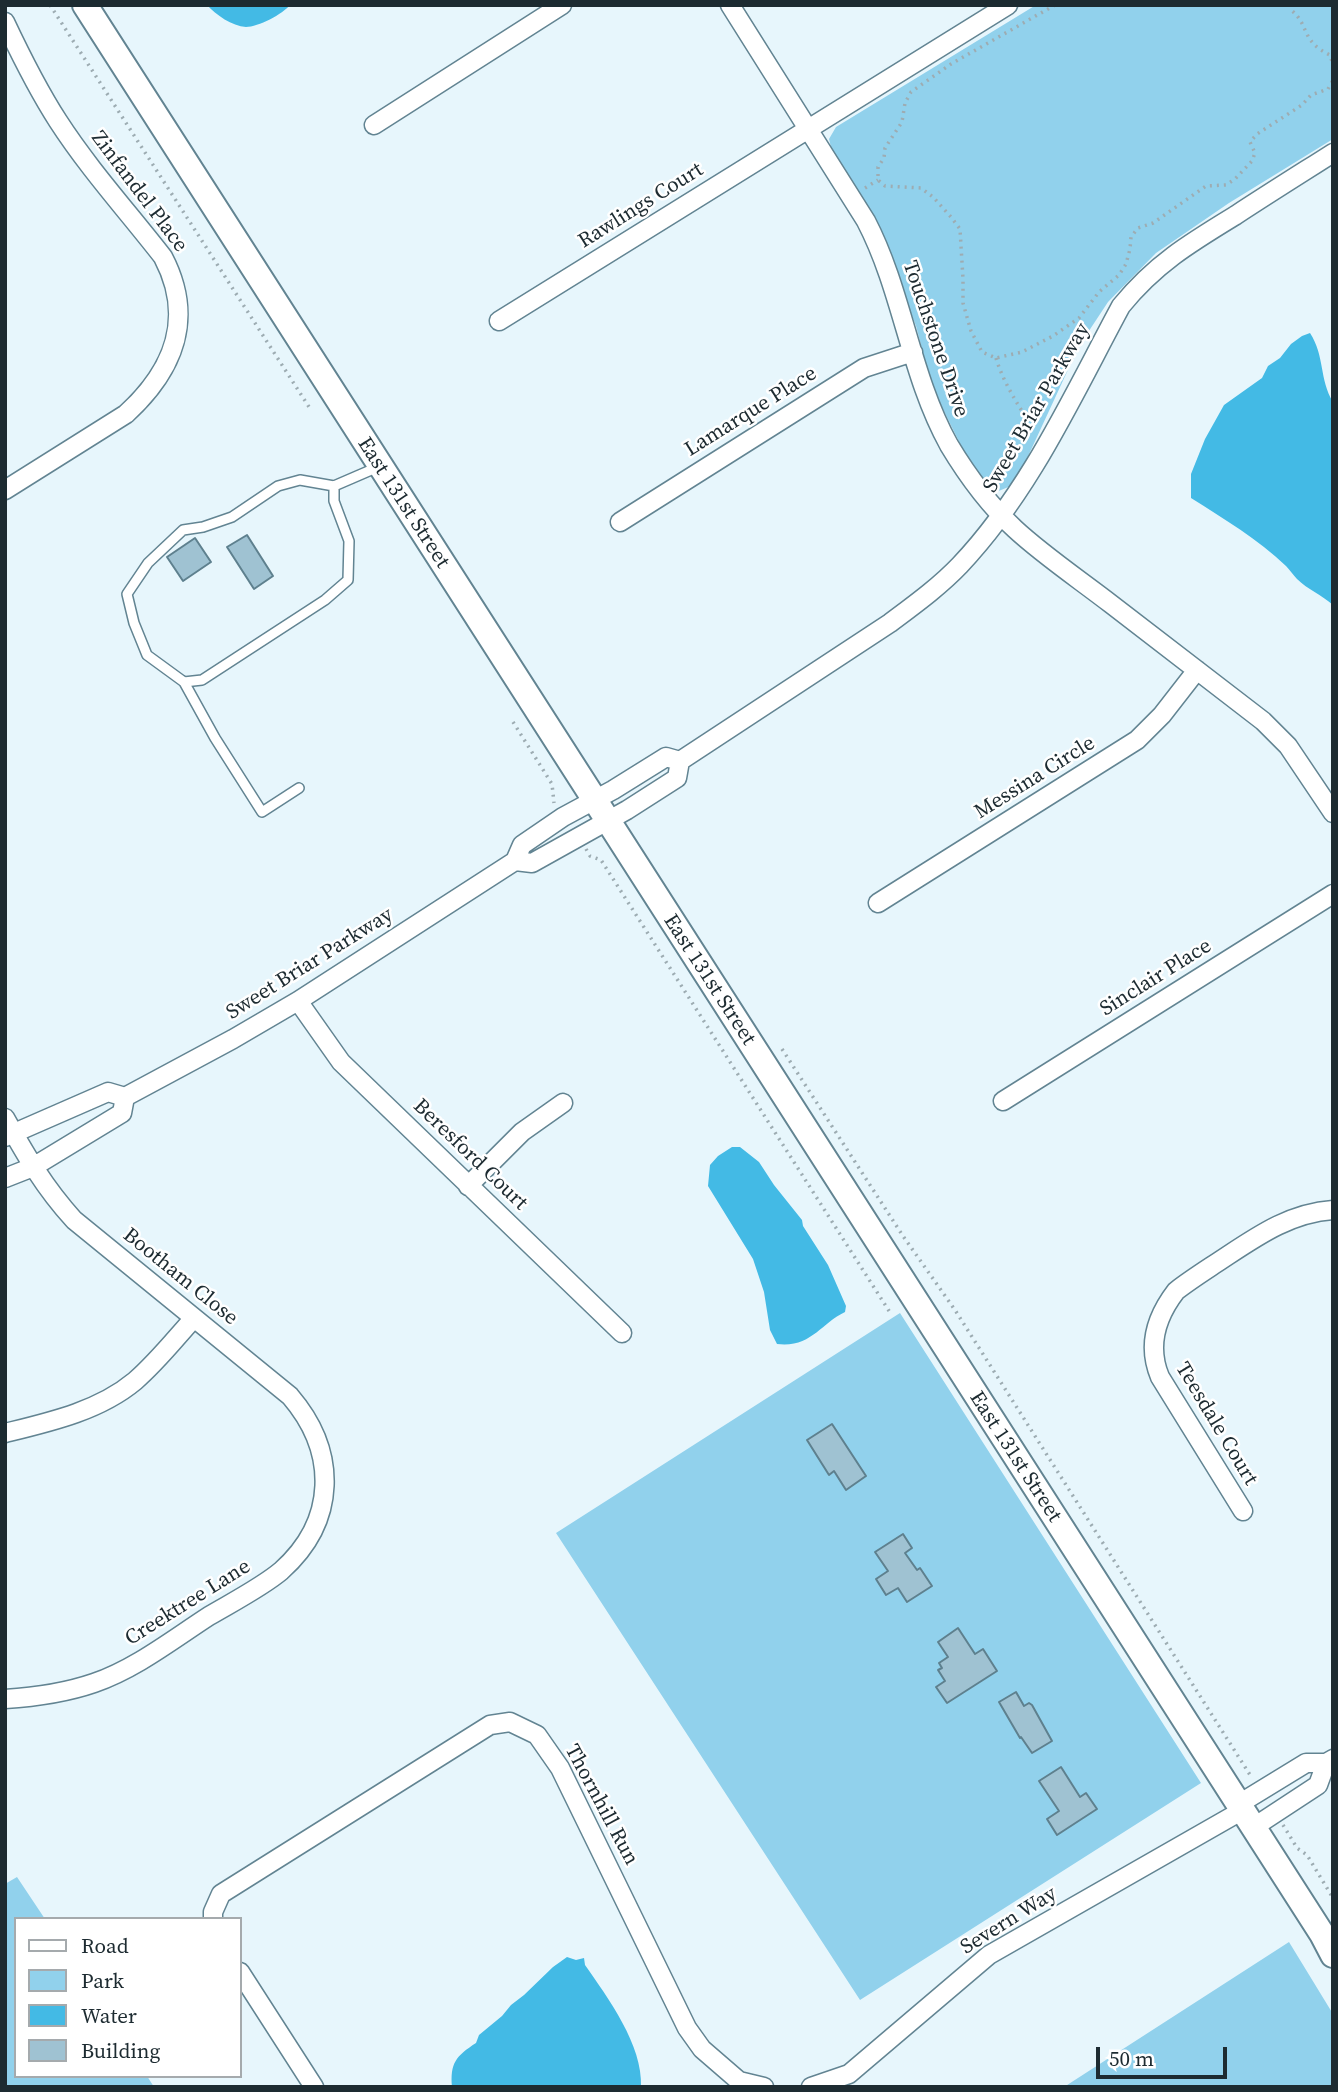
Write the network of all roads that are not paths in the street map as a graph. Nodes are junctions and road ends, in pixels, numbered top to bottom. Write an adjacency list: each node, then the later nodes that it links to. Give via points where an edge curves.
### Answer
1 (85, 5): 11 (street, East 131st Street)
2 (562, 5): 6 (street)
3 (730, 5): 7 (street, Touchstone Drive)
4 (1008, 5): 7 (street, Rawlings Court)
5 (5, 22): 12 (street, Zinfandel Place, via 59,122 163,257 177,292 178,315 170,356 140,401 126,414)
6 (374, 125)
7 (808, 130): 9 (street, Rawlings Court); 10 (street, Touchstone Drive, via 877,241)
8 (1333, 153): 14 (street, Sweet Briar Parkway, via 1150,273 1121,306 1023,485)
9 (499, 321)
10 (913, 352): 14 (street, Touchstone Drive, via 950,445); 15 (street, Lamarque Place, via 864,368)
11 (380, 466): 13 (lane); 20 (street, East 131st Street)
12 (8, 484)
13 (334, 485): 17 (lane, via 334,501 349,541 348,580 325,600 202,680); 17 (lane, via 300,480 278,486 232,517 183,530 148,563 127,594 134,623 147,655)
14 (1001, 515): 16 (street, Touchstone Drive); 18 (street, Sweet Briar Parkway, via 958,568 923,598)
15 (620, 522)
16 (1197, 670): 21 (street, Touchstone Drive, via 1288,746); 24 (street, Messina Circle, via 1137,740)
17 (184, 682): 19 (lane, via 262,813)
18 (680, 761): 20 (street, Sweet Briar Parkway, via 666,757); 20 (street, Sweet Briar Parkway, via 677,778)
19 (299, 788)
20 (601, 811): 22 (street, Sweet Briar Parkway, via 533,863); 22 (street, Sweet Briar Parkway, via 563,817 522,845); 41 (street, East 131st Street)
21 (1333, 813)
22 (515, 862): 25 (street, Sweet Briar Parkway)
23 (1333, 894): 27 (street, Sinclair Place)
24 (878, 904)
25 (298, 1001): 26 (street, Sweet Briar Parkway); 32 (street, Beresford Court, via 341,1062)
26 (125, 1097): 29 (street, Sweet Briar Parkway, via 108,1092); 30 (street, Sweet Briar Parkway, via 122,1113)
27 (1003, 1101)
28 (563, 1103): 32 (street, via 522,1132)
29 (8, 1129): 30 (street, Bootham Close)
30 (33, 1167): 31 (street, Sweet Briar Parkway); 34 (street, Bootham Close, via 74,1220)
31 (5, 1178)
32 (468, 1186): 35 (street, Beresford Court)
33 (1333, 1210): 38 (street, Teesdale Court, via 1301,1214 1259,1235 1183,1286 1158,1322 1154,1364)
34 (194, 1318): 36 (street, via 134,1381 109,1398 82,1411); 37 (street, Bootham Close, via 305,1413)
35 (622, 1333)
36 (5, 1433)
37 (324, 1468): 39 (street, Creektree Lane, via 326,1490 320,1516 302,1550 279,1572 126,1669 45,1696)
38 (1243, 1511)
39 (5, 1699)
40 (1330, 1761): 41 (street, via 1306,1763 1261,1791); 41 (street, via 1318,1785 1275,1814)
41 (1246, 1814): 43 (street, East 131st Street); 48 (street, Severn Way, via 989,1955 849,2074)
42 (213, 1915): 45 (street, Thornhill Run, via 221,1894 490,1725 510,1722 537,1735 561,1768 687,2028)
43 (1333, 1955)
44 (242, 1975): 46 (street)
45 (737, 2084): 47 (street)
46 (314, 2087)
47 (764, 2087)
48 (811, 2087)

